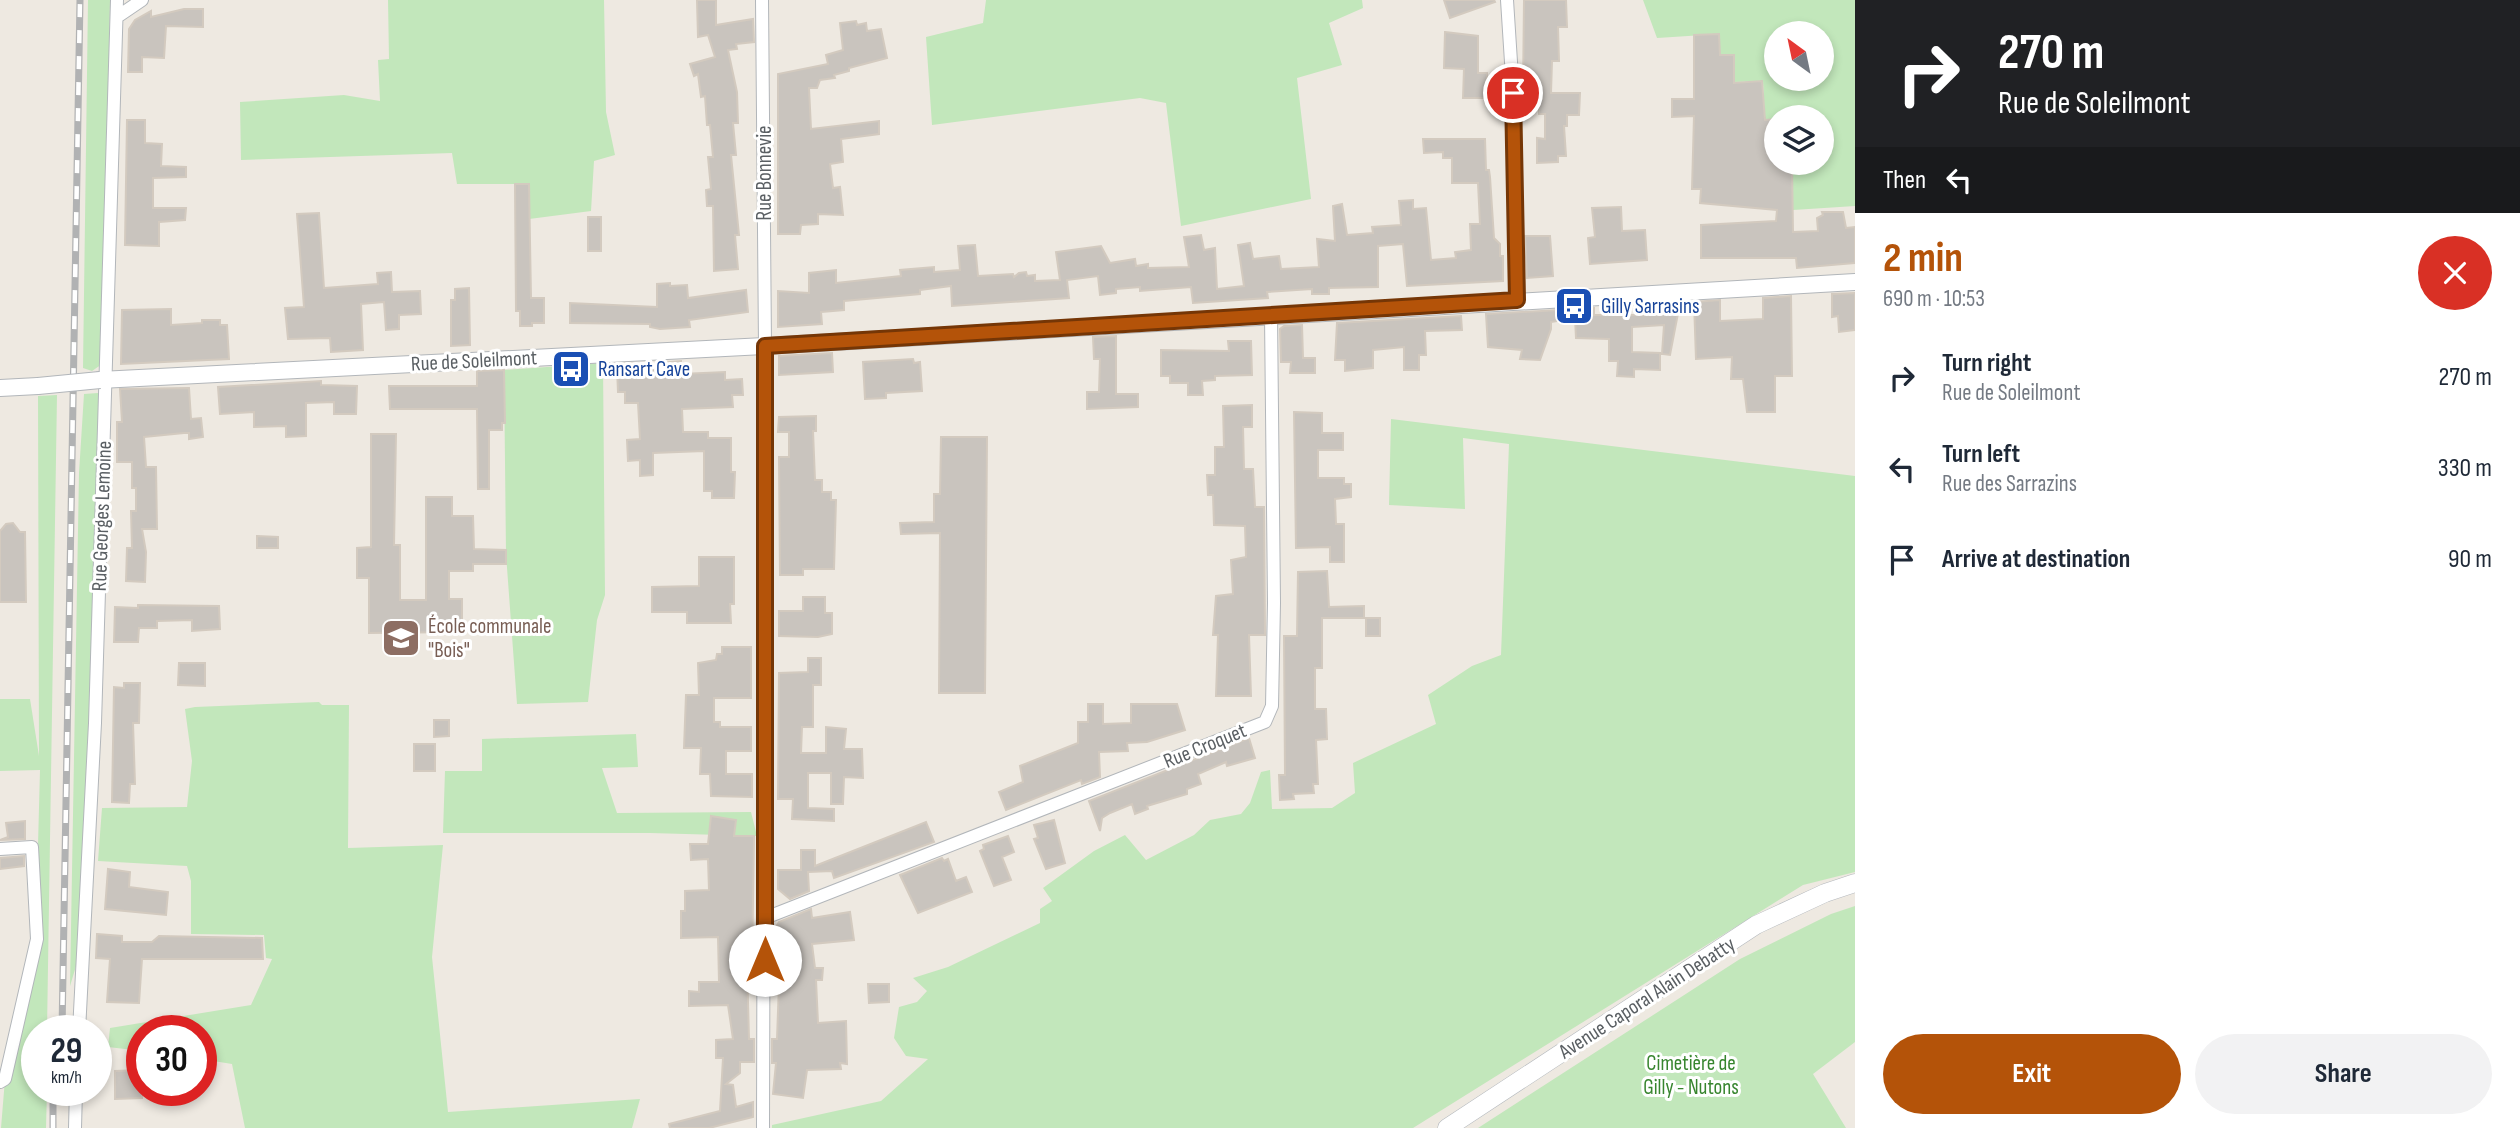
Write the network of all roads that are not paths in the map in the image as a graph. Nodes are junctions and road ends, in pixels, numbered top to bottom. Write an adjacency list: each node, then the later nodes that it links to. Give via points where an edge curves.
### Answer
1 (117, 0): 5 (street, Rue Georges Lemoine)
2 (142, 0): 5 (street)
3 (762, 0): 9 (street, Rue Bonnevie)
4 (1507, 0): 7 (street)
5 (117, 17): 10 (street, Rue Georges Lemoine)
6 (1855, 282): 7 (street, Rue de Soleilmont)
7 (1517, 300): 8 (street, Rue de Soleilmont)
8 (1271, 315): 9 (street, Rue de Soleilmont); 14 (street, Rue Croquet, via 1274,603 1272,706 1265,722)
9 (765, 346): 10 (street, Rue de Soleilmont); 14 (street, Rue Bonnevie)
10 (103, 380): 11 (street, Rue de Soleilmont, bridge); 15 (street, Rue Georges Lemoine, via 95,723)
11 (0, 388)
12 (0, 849): 16 (street, via 32,847 37,939 5,1079)
13 (1855, 883): 20 (main road, Avenue Caporal Alain Debatty, via 1756,925)
14 (765, 918): 19 (street, Rue Bonnevie)
15 (80, 1015)
16 (0, 1082)
17 (76, 1106): 18 (street)
18 (75, 1128)
19 (763, 1128)
20 (1447, 1128)

